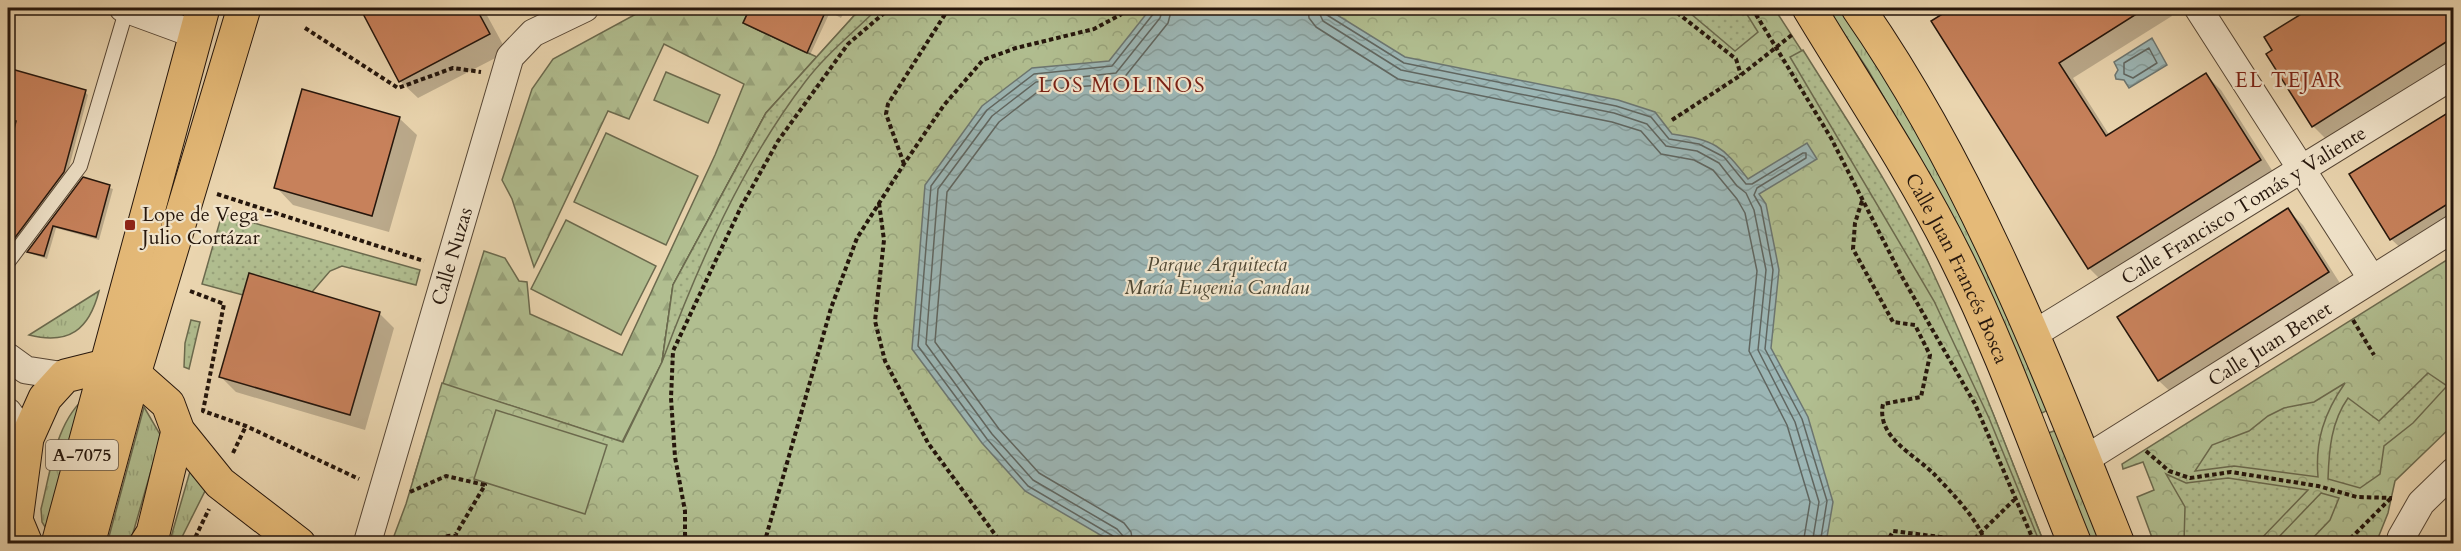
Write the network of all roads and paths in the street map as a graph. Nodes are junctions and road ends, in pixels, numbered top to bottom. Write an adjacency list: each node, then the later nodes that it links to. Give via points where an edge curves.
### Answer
1 (125, 8): 12 (street); 25 (lane, via 80,166)
2 (244, 8): 21 (main road, A-7075)
3 (585, 8): 26 (street, Calle Nuzas, via 533,33 510,57)
4 (890, 8): 60 (path, via 848,45 778,141 741,207 673,351 671,398 675,457 685,511)
5 (950, 8): 19 (path, via 888,104 886,114)
6 (1126, 8): 19 (path, via 1094,29 983,60 944,105)
7 (1671, 8): 16 (path, via 1736,59)
8 (1752, 8): 14 (path)
9 (1809, 8): 66 (main road, Calle Juan Francés Bosca, via 1892,138 1956,258 1997,348)
10 (1860, 8): 30 (main road, Calle Juan Francés Bosca, via 1926,117 1993,243)
11 (2198, 8): 20 (street)
12 (198, 21): 33 (main road, A-7075)
13 (304, 28): 15 (path, via 398,88 453,68)
14 (1775, 47): 16 (path); 22 (path, via 1831,138)
15 (484, 73)
16 (1741, 75): 18 (path)
17 (2454, 75): 20 (street, Calle Francisco Tomás y Valiente)
18 (1671, 120)
19 (904, 164): 23 (path)
20 (2301, 169): 27 (street); 30 (street, Calle Francisco Tomás y Valiente)
21 (190, 186): 26 (path); 28 (main road, A-7075)
22 (1862, 200): 45 (path, via 1975,404); 48 (path, via 1853,249 1893,322 1915,325 1930,355 1921,397 1883,404 1880,416 1893,440 1933,474)
23 (879, 202): 61 (path, via 857,238 831,308); 62 (path, via 884,240 875,321 885,361 928,442)
24 (2454, 228): 27 (street, Calle Juan Benet)
25 (8, 262)
26 (448, 269): 57 (street, Calle Nuzas)
27 (2372, 279): 39 (street, Calle Juan Benet)
28 (162, 280): 33 (main road, A-7075); 41 (path, via 224,304 203,411 246,426)
29 (2350, 315): 31 (path)
30 (2034, 334): 39 (main road, Calle Juan Francés Bosca)
31 (2374, 355)
32 (8, 357): 34 (street, via 26,370)
33 (120, 370): 34 (main road); 36 (main road, via 168,404); 52 (main road, A-7075); 53 (main road, A-7075)
34 (65, 375): 37 (main road, via 45,398)
35 (8, 412): 37 (street)
36 (178, 431): 42 (main road); 54 (main road, via 153,533)
37 (27, 438): 47 (main road)
38 (2140, 446): 46 (path, via 2169,471 2190,478 2231,472 2318,486 2357,497)
39 (2085, 460): 67 (main road, Calle Juan Francés Bosca)
40 (2454, 471): 69 (street, via 2421,502)
41 (365, 482)
42 (220, 483): 55 (path); 56 (main road)
43 (2398, 491): 46 (path)
44 (410, 492): 49 (path, via 446,476 485,485)
45 (2017, 497): 48 (path); 65 (path)
46 (2392, 498): 68 (path)
47 (13, 502): 51 (main road)
48 (1982, 531): 50 (path); 64 (path)
49 (456, 534): 58 (path); 59 (path)
50 (1971, 542): 63 (path, via 1893,531)
51 (26, 543)
52 (58, 543)
53 (88, 543)
54 (146, 543)
55 (192, 543)
56 (298, 543)
57 (367, 543)
58 (433, 543)
59 (470, 543)
60 (685, 543)
61 (764, 543)
62 (1002, 543)
63 (1886, 543)
64 (1986, 543)
65 (2035, 543)
66 (2075, 543)
67 (2118, 543)
68 (2345, 543)
69 (2401, 543)

